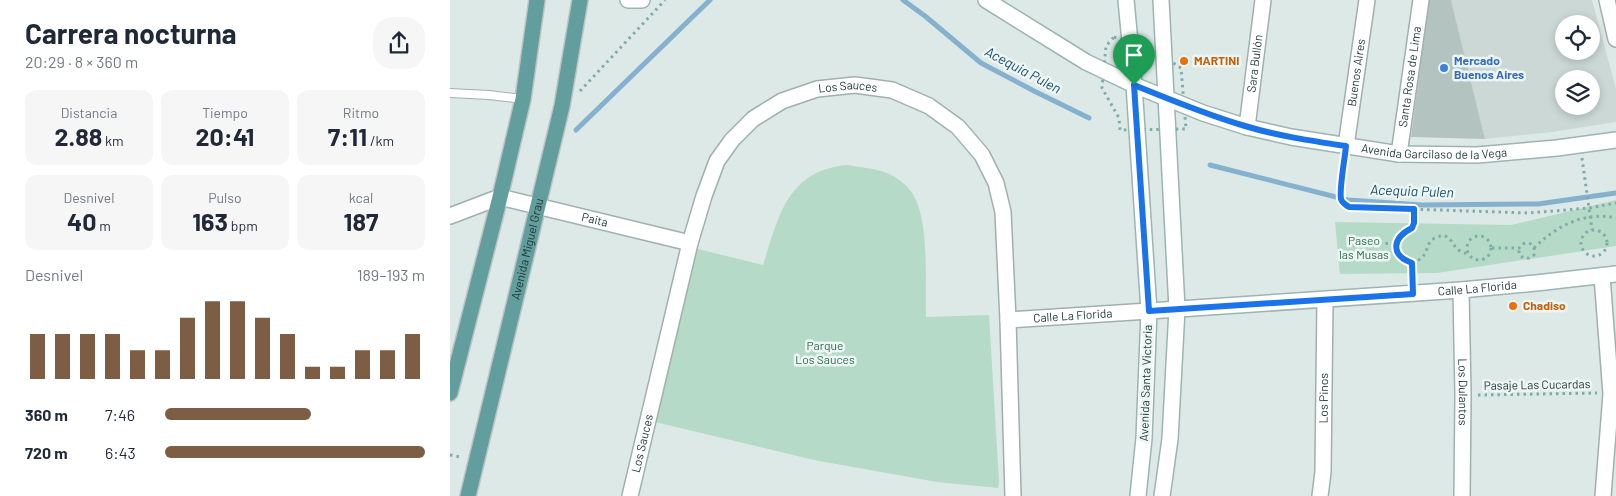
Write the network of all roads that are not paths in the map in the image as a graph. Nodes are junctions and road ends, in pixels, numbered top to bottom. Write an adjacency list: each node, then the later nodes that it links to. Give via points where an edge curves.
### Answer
1 (537, 0): 16 (main road)
2 (580, 0): 22 (main road, Avenida Miguel Grau, via 562,106)
3 (628, 0): 4 (street)
4 (642, 0)
5 (986, 0): 13 (street, Avenida Garcilaso de la Vega, via 1086,62)
6 (1126, 0): 13 (street, Avenida Santa Victoria)
7 (1161, 0): 15 (street, Avenida Santa Victoria)
8 (1264, 0): 17 (street, Sara Bullón)
9 (1367, 0): 19 (street, Buenos Aires)
10 (1421, 0): 20 (street, Santa Rosa de Lima)
11 (1610, 3): 12 (street)
12 (1616, 38)
13 (1134, 85): 15 (street, Avenida Garcilaso de la Vega); 29 (street, Avenida Santa Victoria)
14 (450, 93): 16 (lane)
15 (1167, 98): 17 (street, Avenida Garcilaso de la Vega); 28 (street, Avenida Santa Victoria)
16 (523, 99): 21 (main road)
17 (1247, 127): 19 (street, Avenida Garcilaso de la Vega)
18 (1616, 140): 20 (street, Avenida Garcilaso de la Vega, via 1477,155)
19 (1346, 146): 20 (street, Avenida Garcilaso de la Vega)
20 (1399, 154)
21 (500, 197): 22 (street, Paita); 23 (street); 31 (main road)
22 (538, 206): 24 (street, Paita); 33 (main road, Avenida Miguel Grau)
23 (450, 216)
24 (690, 243): 30 (street, Los Sauces, via 717,161 753,119 782,101 817,89 855,85 892,90 929,106 958,127 982,155 996,183 1003,212); 34 (street, Los Sauces)
25 (1609, 275): 26 (street, Calle La Florida); 32 (street)
26 (1461, 290): 27 (street, Calle La Florida); 39 (street, Los Dulantos)
27 (1325, 300): 28 (street, Calle La Florida); 38 (street, Los Pinos)
28 (1177, 309): 29 (street, Calle La Florida); 37 (street, Avenida Santa Victoria, via 1170,439)
29 (1149, 311): 30 (street, Calle La Florida); 36 (street, Avenida Santa Victoria, via 1144,438)
30 (1008, 320): 35 (street, Los Sauces)
31 (450, 393)
32 (1613, 393): 40 (street)
33 (468, 496)
34 (630, 496)
35 (1012, 496)
36 (1138, 496)
37 (1162, 496)
38 (1320, 496)
39 (1462, 496)
40 (1603, 496)

